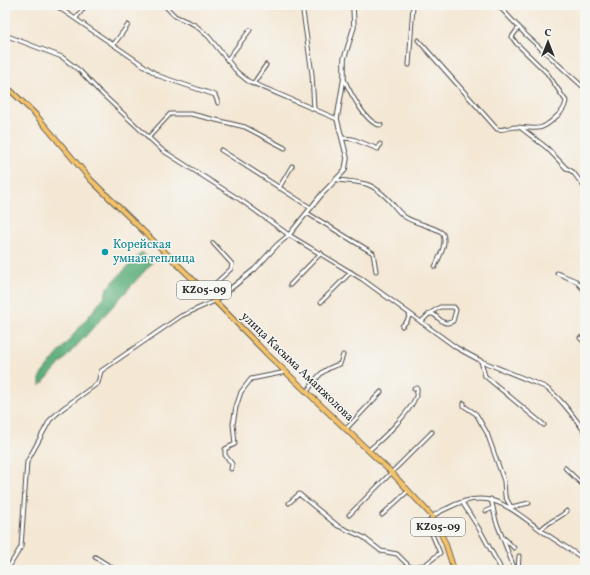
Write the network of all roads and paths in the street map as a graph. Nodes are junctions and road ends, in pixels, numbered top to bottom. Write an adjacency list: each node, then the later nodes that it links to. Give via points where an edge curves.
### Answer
1 (55, 5): 8 (street)
2 (86, 5): 8 (street)
3 (164, 5): 15 (street, via 175,16 200,28)
4 (302, 5): 23 (street, via 312,74)
5 (353, 5): 18 (street, via 354,27 344,59)
6 (413, 5): 16 (street)
7 (498, 5): 10 (street)
8 (76, 18): 14 (street)
9 (128, 25): 14 (street)
10 (520, 28): 21 (street); 26 (street, via 512,37 547,74 566,101 563,111 547,126)
11 (250, 30): 15 (street)
12 (5, 35): 27 (street, via 62,57 80,70)
13 (418, 40): 26 (street, via 497,129)
14 (114, 44): 22 (street, via 159,76 215,95)
15 (227, 60): 19 (street, via 242,77)
16 (408, 65)
17 (266, 66): 19 (street)
18 (344, 77): 24 (street); 25 (street, via 352,98 375,124)
19 (253, 84): 23 (street)
20 (5, 85): 47 (main road, улица Касыма Аманжолова / KZ05-09, via 35,114 91,180)
21 (582, 86)
22 (218, 103)
23 (314, 109): 24 (street)
24 (337, 118): 28 (street)
25 (381, 125)
26 (520, 128): 35 (street, via 573,172)
27 (148, 138): 30 (street, via 170,114 191,114 245,127); 38 (street, via 162,150)
28 (343, 138): 29 (street, via 353,139 378,149); 33 (street, via 347,165)
29 (380, 144)
30 (285, 148)
31 (222, 150): 34 (street)
32 (292, 166): 34 (street)
33 (338, 180): 36 (street); 41 (street, via 369,184 404,217 439,229 443,234 444,244)
34 (279, 188): 36 (street)
35 (585, 188)
36 (311, 208): 37 (street)
37 (307, 213): 38 (street); 42 (street, via 373,253)
38 (290, 235): 40 (street); 48 (street, via 255,269)
39 (212, 243): 47 (street, via 232,264 231,269)
40 (321, 253): 43 (street); 45 (street)
41 (435, 267)
42 (376, 271)
43 (351, 272): 49 (street); 50 (street)
44 (557, 273): 46 (street, via 576,281)
45 (290, 285)
46 (585, 291)
47 (206, 292): 48 (main road, улица Касыма Аманжолова / KZ05-09)
48 (215, 300): 58 (main road, улица Касыма Аманжолова / KZ05-09); 94 (street, via 181,316 103,370 98,383 62,408 50,420 27,462 21,547)
49 (321, 302)
50 (410, 314): 52 (street); 53 (street)
51 (429, 314): 51 (street, via 435,314 443,323 449,323 453,320 456,310 454,307 440,307); 52 (street)
52 (421, 322): 57 (street, via 457,348)
53 (402, 326)
54 (580, 338): 55 (street)
55 (585, 343)
56 (343, 355): 60 (street, via 340,364 328,367)
57 (481, 361): 63 (street, via 485,376); 66 (street, via 545,387 559,397)
58 (286, 372): 60 (main road, улица Касыма Аманжолова / KZ05-09); 69 (street, via 251,379 241,392 234,420 235,444 225,449 225,455 232,464)
59 (414, 389): 67 (street, via 417,388 418,393 413,404)
60 (307, 392): 64 (main road, улица Касыма Аманжолова / KZ05-09)
61 (382, 392): 64 (street)
62 (464, 403): 73 (street, via 464,406 476,414 487,433 504,481)
63 (544, 425)
64 (346, 430): 67 (main road, улица Касыма Аманжолова / KZ05-09)
65 (432, 432): 70 (street)
66 (585, 432)
67 (368, 450): 70 (main road, улица Касыма Аманжолова / KZ05-09)
68 (565, 468): 71 (street)
69 (231, 469)
70 (392, 473): 72 (main road, улица Касыма Аманжолова / KZ05-09); 83 (street)
71 (585, 487)
72 (408, 491): 84 (street); 85 (main road, KZ05-09)
73 (506, 496): 75 (street, via 502,501); 79 (street)
74 (491, 499): 75 (street); 76 (street); 80 (street)
75 (497, 500): 79 (street)
76 (462, 502): 85 (street); 92 (street)
77 (289, 503): 93 (street, via 300,494 338,526 363,537 381,552 397,554)
78 (529, 503): 79 (street)
79 (511, 507): 86 (street)
80 (493, 508): 81 (street); 87 (street)
81 (486, 511)
82 (567, 512): 86 (street)
83 (349, 515)
84 (382, 515)
85 (432, 516): 93 (street, via 428,525 440,553 425,565); 96 (main road, KZ05-09, via 445,542)
86 (541, 530): 91 (street)
87 (505, 539): 88 (street); 97 (street)
88 (514, 548)
89 (519, 556): 97 (street)
90 (95, 557): 95 (street)
91 (585, 560)
92 (500, 567)
93 (409, 569)
94 (8, 570)
95 (116, 570)
96 (454, 570)
97 (516, 570)

